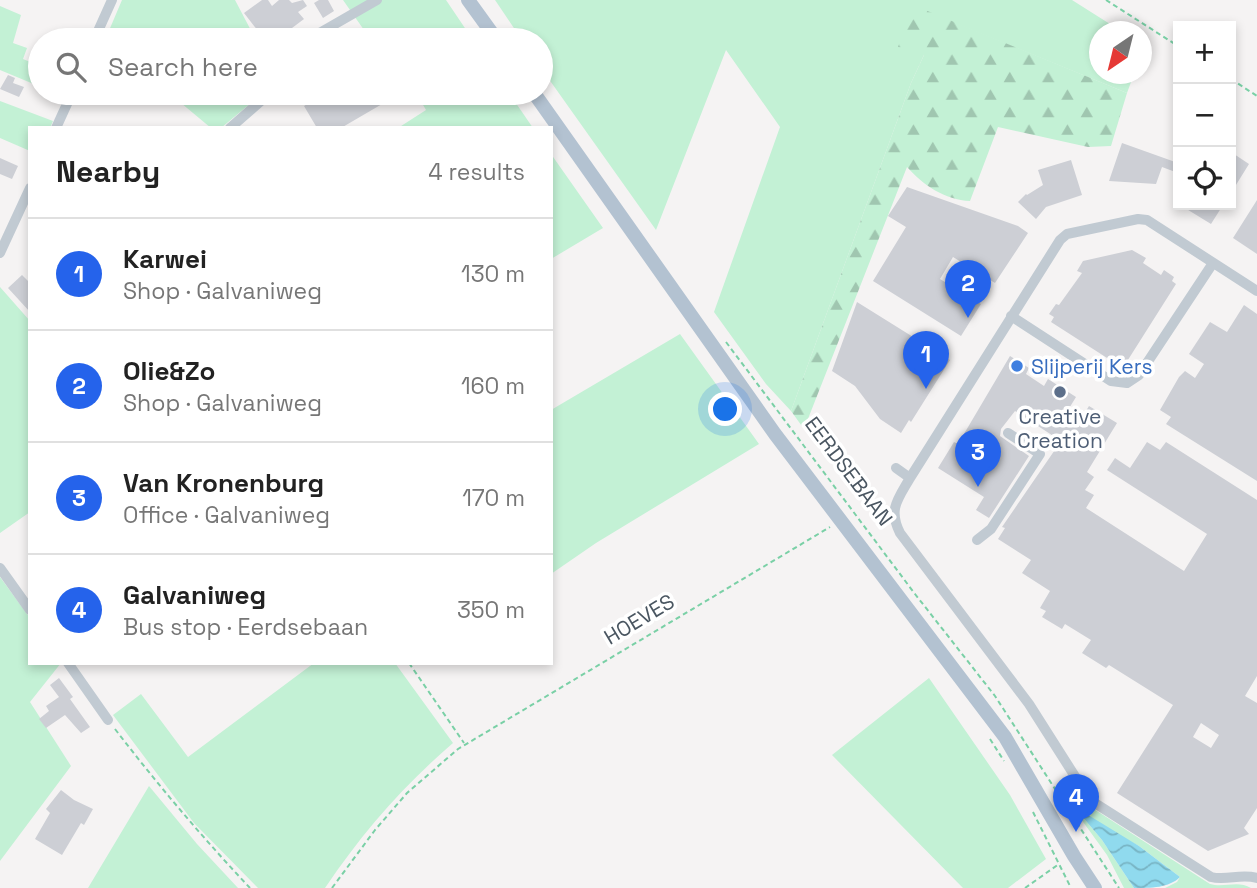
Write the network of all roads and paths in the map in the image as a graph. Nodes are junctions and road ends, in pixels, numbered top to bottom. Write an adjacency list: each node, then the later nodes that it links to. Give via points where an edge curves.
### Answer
1 (112, 0): 5 (street)
2 (377, 0): 6 (street)
3 (468, 0): 7 (main road)
4 (1106, 0): 8 (path)
5 (99, 28)
6 (328, 28)
7 (488, 28)
8 (1173, 43)
9 (1236, 82): 10 (path)
10 (1257, 96)
11 (67, 105): 14 (street)
12 (257, 105): 15 (street)
13 (542, 105): 38 (main road, EERDSEBAAN, via 775,434 1005,737)
14 (57, 126)
15 (232, 126)
16 (28, 192): 17 (street)
17 (0, 253)
18 (1213, 263): 19 (street); 20 (street, via 1147,220 1067,234); 20 (street, via 1139,375 1127,383 1111,381)
19 (1257, 291)
20 (1012, 316): 24 (street)
21 (727, 343): 39 (path, EERDSEBAAN, via 995,696)
22 (1007, 433): 26 (street, via 1040,454 991,529)
23 (896, 468): 24 (street)
24 (910, 478): 34 (street, via 894,513 900,533 1029,705 1083,792 1211,877)
25 (832, 526): 32 (path, HOEVES)
26 (976, 540)
27 (0, 568): 28 (street)
28 (28, 607)
29 (69, 665): 31 (street)
30 (410, 665): 32 (path)
31 (108, 720): 35 (path, via 163,791)
32 (465, 745): 36 (path, HOEVES, via 407,793)
33 (1060, 864): 37 (path)
34 (1257, 878)
35 (250, 888)
36 (331, 888)
37 (1025, 888)
38 (1095, 888)
39 (1119, 888)

